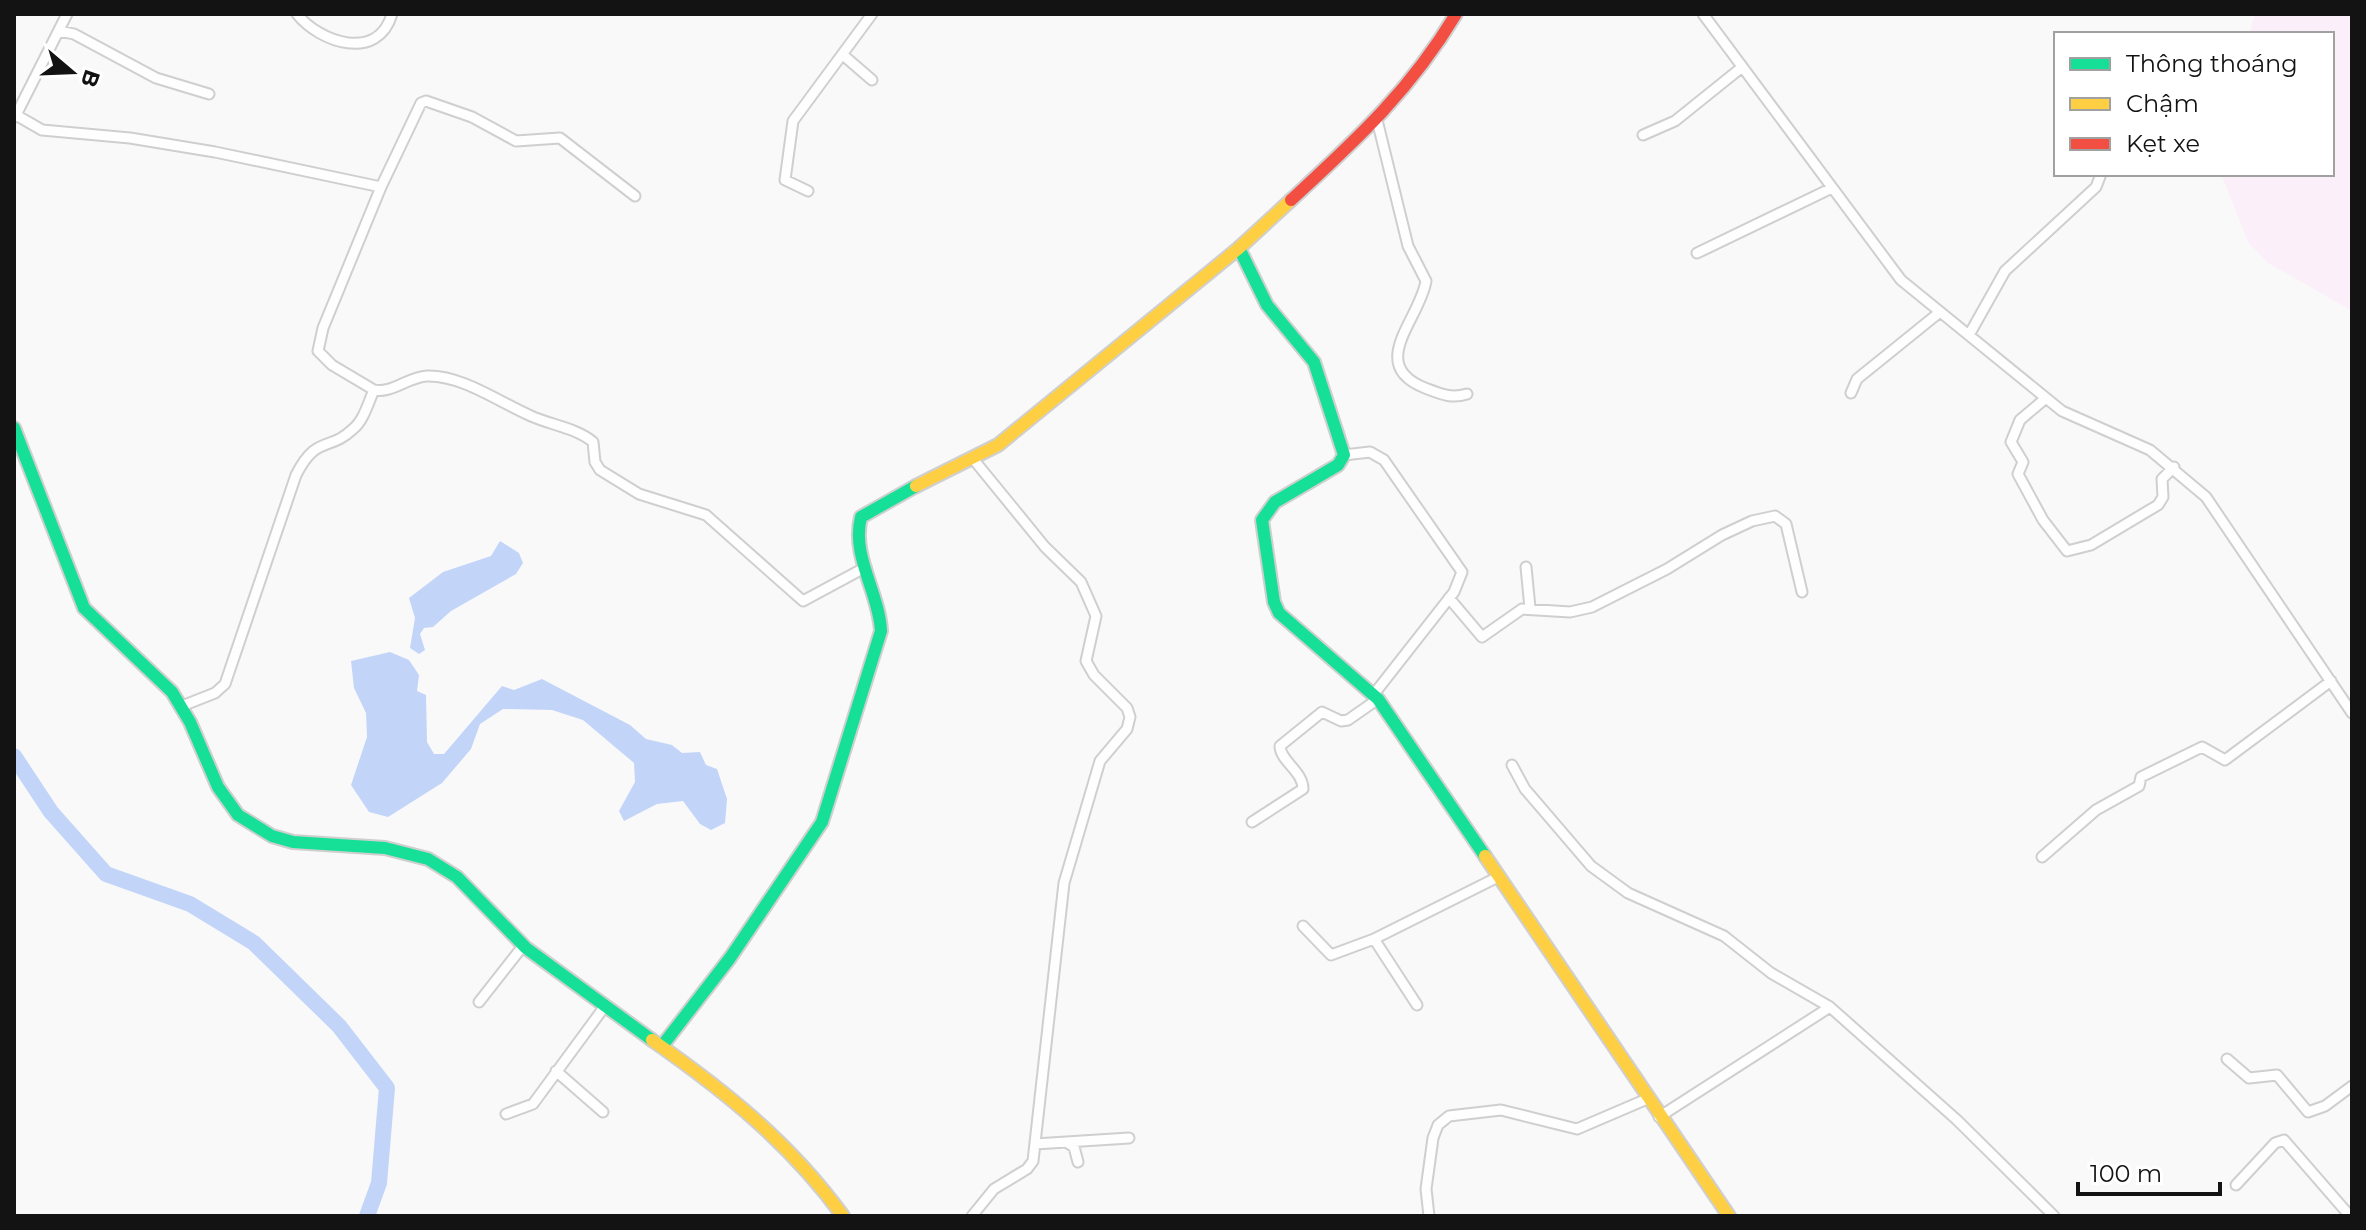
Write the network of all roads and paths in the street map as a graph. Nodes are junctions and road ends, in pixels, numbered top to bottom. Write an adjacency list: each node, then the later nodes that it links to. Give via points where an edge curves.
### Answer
1 (67, 14): 7 (street)
2 (297, 14): 3 (street, via 320,32 361,44 384,32)
3 (392, 14)
4 (872, 14): 8 (street)
5 (1456, 14): 13 (street, via 1428,61)
6 (1703, 14): 9 (street)
7 (59, 31): 11 (street, via 156,78); 12 (street)
8 (843, 55): 10 (street); 18 (street, via 789,132 785,180)
9 (1741, 68): 14 (street, via 1675,121); 17 (street)
10 (872, 80)
11 (209, 94)
12 (15, 117): 16 (street, via 42,130 130,138)
13 (1377, 120): 20 (street); 26 (street, via 1410,253 1426,281 1401,337 1402,373 1409,382 1449,397)
14 (1643, 135)
15 (2100, 176): 23 (street, via 2096,187 2005,271)
16 (381, 187): 19 (street, via 426,101 472,117 516,141 560,138); 24 (street, via 318,351)
17 (1832, 188): 21 (street); 22 (street, via 1901,280)
18 (808, 191)
19 (635, 196)
20 (1239, 248): 29 (street, via 1267,305 1314,362); 30 (street)
21 (1697, 253)
22 (1940, 312): 23 (street); 25 (street, via 1857,379)
23 (1969, 335): 27 (street)
24 (374, 390): 32 (street, via 436,377 580,433 593,442 600,470 639,494 706,515 803,601); 39 (street, via 359,423 345,436 316,446 296,475 225,684)
25 (1851, 393)
26 (1467, 394)
27 (2046, 398): 31 (street); 31 (street, via 2020,420 2011,442 2023,462 2018,474 2029,497 2067,551 2091,545 2158,505 2162,479)
28 (14, 428): 39 (street, via 84,608)
29 (1344, 455): 35 (street, via 1370,452 1389,467 1461,568 1462,578); 38 (street, via 1338,465 1275,502 1261,528 1279,613)
30 (974, 460): 32 (street, via 861,517 856,538); 62 (street, via 1081,582 1096,616 1086,661 1130,717 1127,729 1100,761 1064,883)
31 (2174, 467): 37 (street, via 2206,497)
32 (866, 567): 52 (street, via 881,610 881,631 826,813 730,958)
33 (1526, 567): 36 (street)
34 (1802, 592): 36 (street, via 1786,524 1775,516 1722,535 1592,607 1570,612)
35 (1449, 598): 36 (street, via 1482,637 1513,613); 38 (street)
36 (1530, 608)
37 (2331, 681): 40 (street); 43 (street, via 2225,760 2202,747 2141,777 2139,786 2096,810)
38 (1376, 697): 42 (street, via 1341,721 1322,712 1280,746 1304,784 1300,792); 44 (street)
39 (182, 706): 47 (street, via 230,805 249,825 329,848 393,850 427,858 462,880)
40 (2352, 713)
41 (1512, 765): 51 (street, via 1525,789 1591,866 1628,893 1724,936 1771,973)
42 (1252, 822)
43 (2042, 857)
44 (1498, 877): 46 (street); 56 (street)
45 (1303, 926): 46 (street, via 1331,955)
46 (1374, 939): 49 (street)
47 (523, 946): 48 (street); 50 (street)
48 (479, 1002)
49 (1417, 1005)
50 (605, 1006): 52 (street); 54 (street)
51 (1830, 1007): 59 (street); 69 (street, via 1924,1089)
52 (662, 1046): 65 (street, via 724,1089 833,1196)
53 (2227, 1059): 55 (street, via 2252,1079 2277,1075 2308,1112)
54 (556, 1071): 57 (street); 58 (street, via 533,1104)
55 (2352, 1086)
56 (1647, 1099): 59 (street); 67 (street, via 1577,1129 1501,1110 1449,1116 1433,1138 1426,1189)
57 (603, 1112)
58 (506, 1114)
59 (1659, 1117): 68 (street)
60 (1129, 1138): 61 (street)
61 (1066, 1142): 62 (street); 63 (street, via 1074,1147)
62 (1035, 1144): 66 (street, via 1031,1165 994,1189)
63 (1078, 1162)
64 (2236, 1185): 70 (street, via 2284,1140)
65 (843, 1216)
66 (972, 1216)
67 (1429, 1216)
68 (1729, 1216)
69 (2054, 1216)
70 (2350, 1216)

